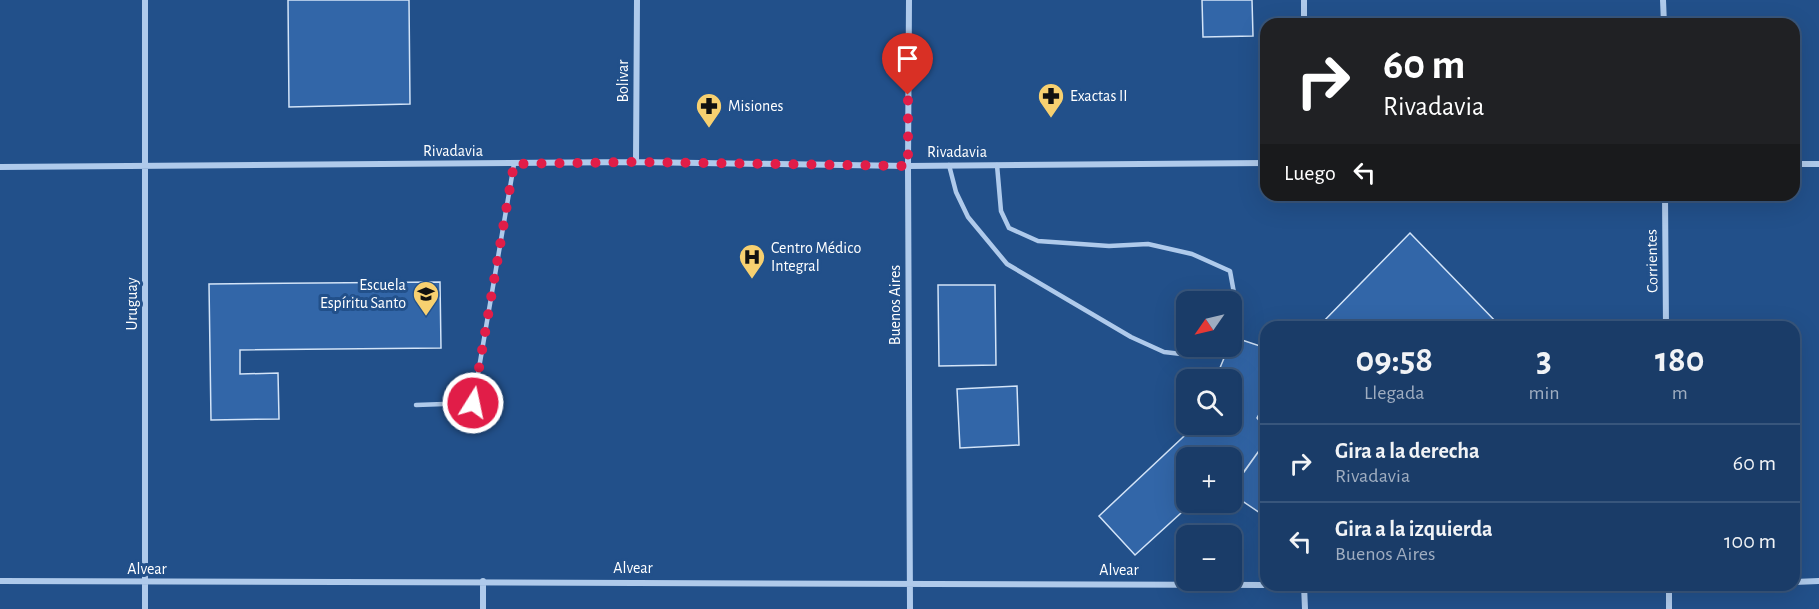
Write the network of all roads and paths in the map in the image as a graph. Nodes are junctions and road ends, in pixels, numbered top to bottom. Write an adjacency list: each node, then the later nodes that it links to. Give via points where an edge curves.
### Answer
1 (146, 0): 17 (street, Uruguay)
2 (637, 0): 8 (street, Bolivar)
3 (909, 0): 15 (street, Buenos Aires)
4 (1304, 0): 6 (street)
5 (1663, 0): 7 (street)
6 (1304, 18)
7 (1664, 18)
8 (636, 162): 9 (street, Rivadavia); 15 (street, Rivadavia)
9 (514, 164): 17 (street, Rivadavia); 22 (lane, via 473,403)
10 (1260, 164): 14 (street, Rivadavia)
11 (1800, 164): 12 (street)
12 (1819, 164)
13 (949, 165): 14 (street, Rivadavia); 15 (street, Rivadavia); 21 (lane, via 968,217 1007,264 1122,332 1164,352)
14 (997, 165): 19 (lane, via 1001,211 1009,228 1038,241 1109,246 1148,244 1192,254 1230,271)
15 (908, 166): 28 (street, Buenos Aires)
16 (0, 167): 17 (street, Rivadavia)
17 (146, 167): 27 (street, Uruguay)
18 (1665, 201): 20 (street, Corrientes)
19 (1234, 291)
20 (1666, 321)
21 (1176, 353)
22 (416, 405)
23 (0, 581): 27 (street, Alvear)
24 (483, 581): 27 (street, Alvear); 28 (street, Alvear); 33 (street)
25 (1819, 581): 26 (street)
26 (1800, 582)
27 (145, 583): 32 (street, Uruguay)
28 (910, 583): 29 (street, Alvear); 34 (street, Buenos Aires)
29 (1260, 585)
30 (1304, 591): 35 (street)
31 (1669, 591): 36 (street)
32 (145, 609)
33 (483, 609)
34 (910, 609)
35 (1305, 609)
36 (1669, 609)

